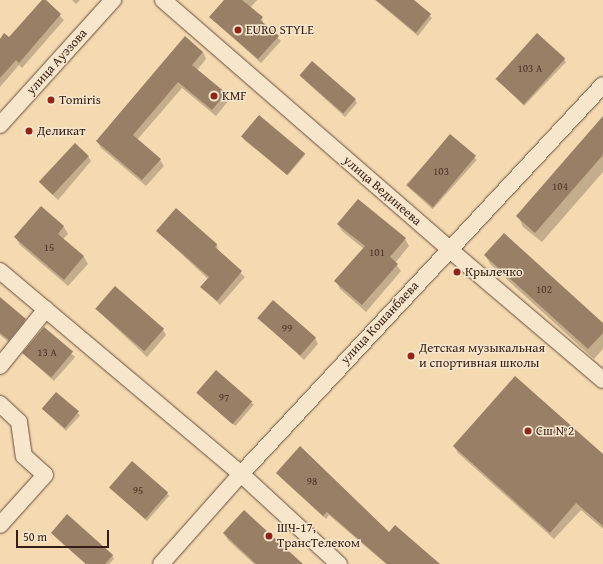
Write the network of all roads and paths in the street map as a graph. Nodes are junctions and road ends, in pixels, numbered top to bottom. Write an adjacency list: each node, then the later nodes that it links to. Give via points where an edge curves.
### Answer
1 (113, 0): 4 (street, улица Ауэзова)
2 (164, 0): 5 (street, улица Вединеева)
3 (603, 86): 5 (street, улица Кошанбаева)
4 (0, 125)
5 (449, 249): 9 (street, улица Вединеева); 11 (street, улица Кошанбаева)
6 (0, 270): 7 (street)
7 (46, 310): 8 (street); 11 (street)
8 (0, 366)
9 (601, 374)
10 (0, 404): 12 (street, via 19,422 24,456 45,475)
11 (241, 474): 13 (street, улица Кошанбаева); 14 (street)
12 (0, 525)
13 (162, 564)
14 (339, 564)

